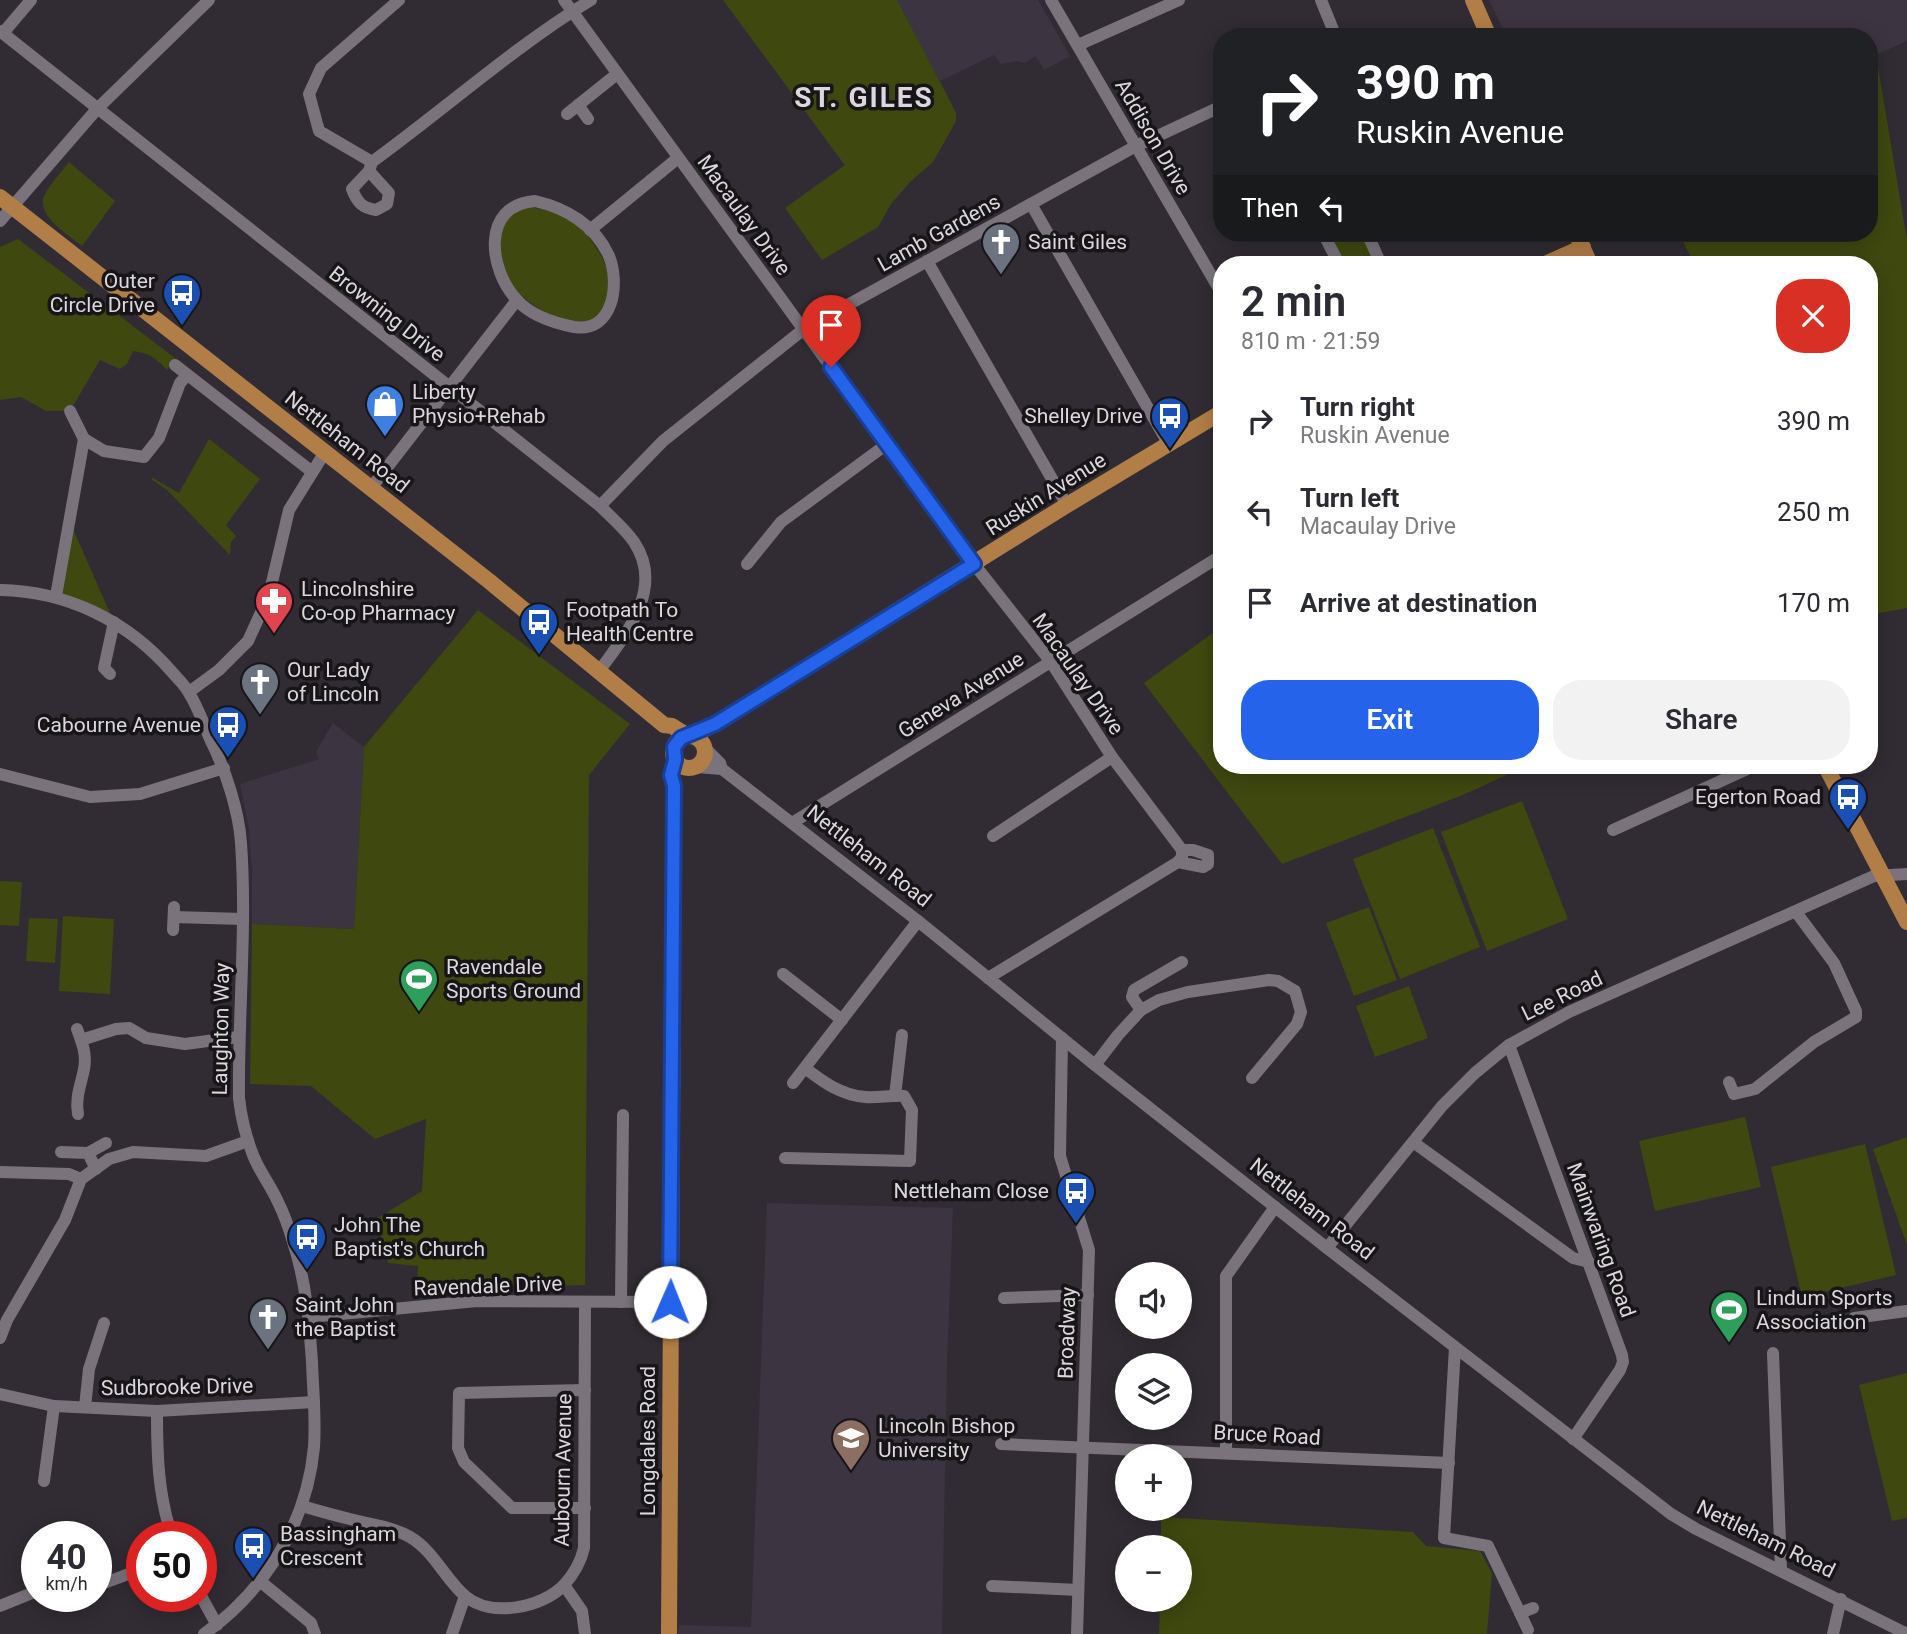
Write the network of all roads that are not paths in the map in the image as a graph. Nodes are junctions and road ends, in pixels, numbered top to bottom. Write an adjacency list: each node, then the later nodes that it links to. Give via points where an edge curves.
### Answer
1 (31, 0): 13 (street)
2 (209, 0): 17 (street)
3 (399, 0): 10 (street, via 321,68 309,94 319,131 371,167)
4 (565, 0): 10 (street, Macaulay Drive)
5 (591, 0): 10 (street)
6 (1051, 0): 14 (street, Addison Drive)
7 (1180, 0): 14 (street)
8 (1321, 0): 11 (street)
9 (1473, 0): 12 (main road)
10 (573, 11): 15 (street, Macaulay Drive)
11 (1332, 28)
12 (1485, 28)
13 (2, 32): 17 (street, Browning Drive)
14 (1078, 46): 21 (street, Addison Drive)
15 (617, 74): 16 (street); 22 (street, Macaulay Drive)
16 (578, 105): 19 (street); 20 (street)
17 (97, 109): 23 (street); 35 (street, Browning Drive)
18 (1213, 110): 21 (street, Lamb Gardens)
19 (567, 114)
20 (588, 119)
21 (1136, 146): 24 (street, Lamb Gardens); 30 (street, Addison Drive)
22 (678, 158): 26 (street); 32 (street, Macaulay Drive)
23 (6, 202): 25 (street); 41 (main road, Nettleham Road)
24 (1031, 204): 29 (street, Lamb Gardens); 39 (street)
25 (0, 221)
26 (590, 230): 31 (street, via 562,209 535,201 523,202 505,213 494,237 495,256 501,276); 31 (street, via 608,255 614,278 613,302 606,315 579,327 554,322)
27 (1576, 242): 28 (main road)
28 (1556, 256)
29 (927, 261): 32 (street, Lamb Gardens); 46 (street)
30 (1213, 279)
31 (517, 300): 35 (street)
32 (804, 329): 40 (street, Macaulay Drive); 47 (street, Lamb Gardens, via 663,441)
33 (175, 365): 34 (street)
34 (187, 375): 42 (street, via 159,438); 44 (street)
35 (449, 388): 45 (street); 47 (street, Browning Drive)
36 (70, 411): 38 (street)
37 (1213, 417): 39 (main road, Ruskin Avenue)
38 (84, 439): 42 (street, via 104,451); 52 (street)
39 (1168, 443): 46 (main road, Ruskin Avenue)
40 (887, 444): 49 (street, via 782,522); 50 (street, Macaulay Drive)
41 (325, 452): 44 (street); 45 (main road, Nettleham Road)
42 (144, 457): 43 (street)
43 (148, 470)
44 (311, 471): 57 (street, via 289,510 269,595 248,641)
45 (370, 488): 55 (main road, Nettleham Road)
46 (1067, 505): 50 (main road, Ruskin Avenue)
47 (600, 506): 55 (street, Browning Drive, via 633,541 645,581 634,623)
48 (1213, 561): 54 (street, Geneva Avenue)
49 (747, 564)
50 (974, 564): 54 (street, Macaulay Drive); 59 (main road, Ruskin Avenue)
51 (0, 590): 52 (street, Laughton Way)
52 (56, 597): 53 (street, Laughton Way)
53 (114, 622): 56 (street); 57 (street, Laughton Way, via 157,655)
54 (1051, 662): 63 (street, Macaulay Drive); 71 (street, Geneva Avenue)
55 (600, 670): 58 (main road, Nettleham Road)
56 (103, 671)
57 (189, 692): 64 (street, Laughton Way)
58 (664, 724): 60 (main road, Nettleham Road); 62 (main road)
59 (715, 724): 60 (main road, Ruskin Avenue); 61 (main road)
60 (689, 736): 61 (main road, via 701,740); 62 (main road, via 678,740)
61 (705, 748): 65 (main road, via 704,760); 66 (street, Nettleham Road)
62 (674, 755): 65 (main road, via 681,766); 70 (main road, Longdales Road)
63 (1112, 757): 73 (street); 83 (street, Macaulay Drive, via 1180,856)
64 (224, 768): 67 (street, via 140,794 90,797); 78 (street, Laughton Way, via 241,840)
65 (694, 768): 66 (street); 70 (main road)
66 (722, 769): 71 (street, Nettleham Road)
67 (0, 774)
68 (1736, 774): 72 (street)
69 (1830, 774): 75 (main road)
70 (674, 786): 113 (main road, Longdales Road)
71 (792, 823): 79 (street, Nettleham Road)
72 (1614, 830)
73 (993, 836)
74 (1907, 874): 75 (street, Lee Road)
75 (1882, 875): 76 (street, Lee Road); 80 (main road)
76 (1796, 912): 89 (street, Lee Road, via 1569,1012); 93 (street, via 1834,962 1856,1017 1814,1042 1755,1089 1734,1094)
77 (174, 918): 78 (street)
78 (243, 919): 87 (street, Laughton Way)
79 (918, 921): 83 (street, Nettleham Road); 85 (street)
80 (1907, 922)
81 (1182, 962): 84 (street, via 1134,990 1132,997)
82 (783, 974): 85 (street)
83 (988, 978): 88 (street, Nettleham Road)
84 (1141, 1010): 90 (street); 92 (street, via 1188,992 1269,980 1287,985 1295,991 1301,1012 1297,1024)
85 (842, 1020): 91 (street)
86 (902, 1035): 95 (street)
87 (239, 1037): 96 (street, via 185,1044 146,1038 129,1028 79,1035 85,1068 76,1101); 98 (street, Laughton Way, via 239,1098)
88 (1062, 1038): 90 (street, Nettleham Road); 110 (street, Broadway, via 1060,1156 1089,1250)
89 (1509, 1045): 99 (street, Lee Road, via 1458,1089); 109 (street, Mainwaring Road)
90 (1095, 1065): 107 (street, Nettleham Road)
91 (805, 1068): 94 (street); 95 (street, via 845,1093)
92 (1254, 1070)
93 (1728, 1082)
94 (793, 1083)
95 (895, 1096): 103 (street, via 904,1097 912,1110 910,1161)
96 (78, 1114)
97 (623, 1115): 114 (street)
98 (248, 1141): 104 (street, via 206,1156 134,1152 109,1159); 116 (street, Laughton Way, via 293,1241)
99 (1413, 1142): 108 (street, Lee Road); 109 (street, via 1573,1258)
100 (106, 1143): 102 (street)
101 (61, 1152): 102 (street)
102 (89, 1153): 104 (street)
103 (785, 1157)
104 (96, 1169): 106 (street)
105 (0, 1172): 106 (street, via 69,1174)
106 (81, 1180): 119 (street, via 65,1220)
107 (1275, 1207): 108 (street, Nettleham Road); 131 (street, via 1226,1276)
108 (1327, 1248): 120 (street, Nettleham Road)
109 (1589, 1262): 128 (street, Mainwaring Road, via 1623,1362)
110 (1088, 1295): 111 (street); 130 (street, Broadway)
111 (1004, 1298)
112 (585, 1302): 114 (street, Ravendale Drive); 116 (street, Ravendale Drive, via 477,1301); 122 (street, Aubourn Avenue)
113 (670, 1302): 114 (street, Ravendale Drive); 155 (main road, Longdales Road)
114 (621, 1303)
115 (1907, 1311): 117 (street)
116 (309, 1317): 124 (street, Laughton Way)
117 (1854, 1318)
118 (104, 1323): 126 (street, via 89,1369)
119 (0, 1338)
120 (1455, 1347): 128 (street, Nettleham Road); 132 (street)
121 (1773, 1353): 137 (street)
122 (584, 1390): 135 (street, Aubourn Avenue); 135 (street, via 459,1393 457,1448 464,1462 512,1508)
123 (0, 1394): 125 (street, Sudbrooke Drive)
124 (314, 1402): 127 (street, Sudbrooke Drive); 134 (street, Laughton Way, via 314,1450)
125 (54, 1406): 126 (street, Sudbrooke Drive); 133 (street)
126 (85, 1408): 127 (street, Sudbrooke Drive)
127 (157, 1411): 136 (street, via 158,1467)
128 (1573, 1439): 137 (street, Nettleham Road, via 1678,1519)
129 (1001, 1444): 130 (street, Bruce Road)
130 (1083, 1446): 131 (street, Bruce Road); 141 (street, Broadway)
131 (1226, 1453): 132 (street, Bruce Road)
132 (1449, 1462): 148 (street, via 1444,1538 1488,1546)
133 (44, 1481)
134 (302, 1506): 138 (street, Laughton Way, via 285,1545); 142 (street, via 412,1538)
135 (585, 1508): 139 (street, Aubourn Avenue, via 583,1551)
136 (167, 1521)
137 (1781, 1570): 144 (street, Nettleham Road)
138 (261, 1582): 149 (street, Laughton Way); 152 (street, via 311,1623)
139 (564, 1585): 142 (street, via 546,1598 516,1607 488,1606); 154 (street, via 582,1611)
140 (992, 1586): 141 (street)
141 (1078, 1590): 156 (street, Broadway)
142 (465, 1596): 153 (street)
143 (21, 1597): 145 (street)
144 (1841, 1599): 157 (street); 158 (street, Nettleham Road)
145 (0, 1606)
146 (1533, 1608): 148 (street)
147 (210, 1612): 149 (street)
148 (1520, 1614): 150 (street)
149 (217, 1625): 151 (street, Laughton Way)
150 (1528, 1630)
151 (204, 1634)
152 (315, 1634)
153 (452, 1634)
154 (585, 1634)
155 (669, 1634)
156 (1077, 1634)
157 (1833, 1634)
158 (1907, 1634)

